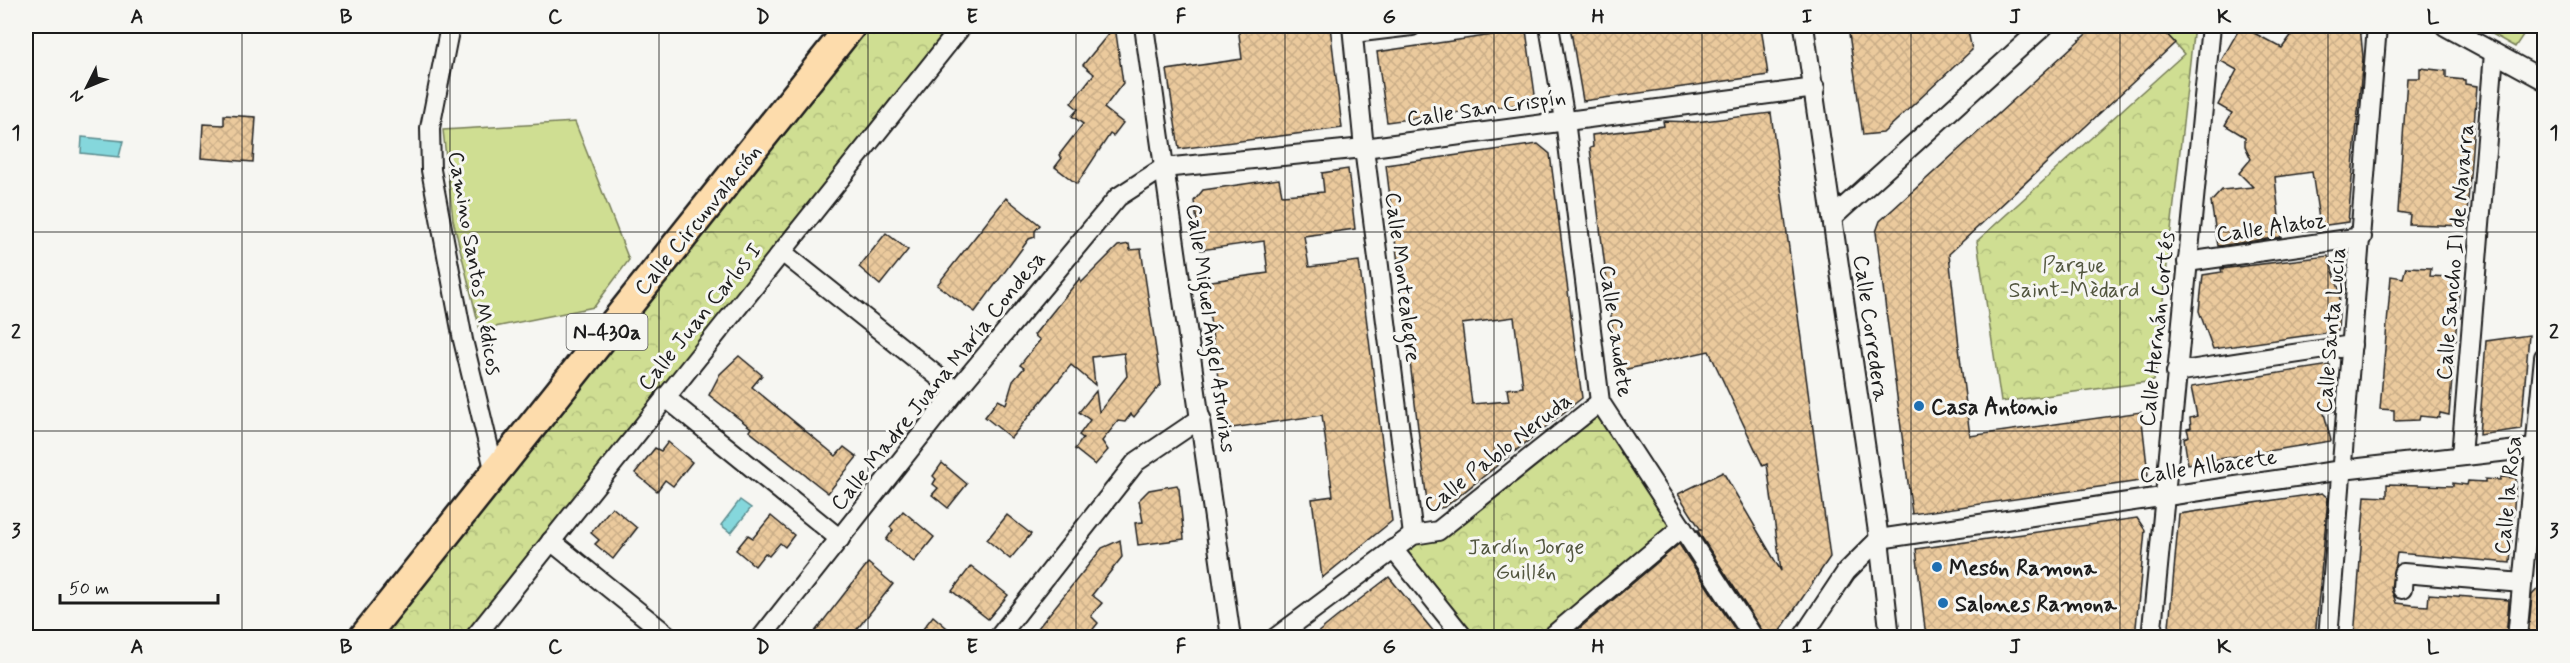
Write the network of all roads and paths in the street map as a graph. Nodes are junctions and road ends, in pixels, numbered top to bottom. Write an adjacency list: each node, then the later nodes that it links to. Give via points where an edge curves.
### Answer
1 (450, 26): 33 (street, Camino Santos Médicos, via 430,128 431,170 463,340)
2 (851, 26): 33 (main road, Calle Circunvalación / N-430a)
3 (962, 26): 21 (street, Calle Juan Carlos I)
4 (1144, 26): 18 (street, Calle Miguel Ángel Asturias)
5 (1413, 26): 12 (street)
6 (1549, 26): 16 (street, Calle Caudete)
7 (1804, 26): 15 (street, Calle Corredera)
8 (2044, 26): 19 (street)
9 (2211, 26): 22 (street, Calle Hernán Cortés)
10 (2377, 26): 20 (street, Calle Santa Lucía)
11 (2445, 26): 13 (street)
12 (1352, 29): 17 (street, Calle Montealegre)
13 (2494, 53): 14 (street); 31 (street, Calle Sancho II de Navarra)
14 (2544, 80)
15 (1815, 88): 16 (street, Calle San Crispín); 19 (street, Calle Corredera)
16 (1565, 120): 17 (street, Calle San Crispín); 28 (street, Calle Caudete)
17 (1364, 148): 18 (street, Calle San Crispín); 36 (street, Calle Montealegre)
18 (1164, 168): 26 (street, Calle Madre Juana María Condesa, via 1118,197); 29 (street, Calle Miguel Ángel Asturias)
19 (1832, 218): 38 (street, Calle Corredera)
20 (2362, 237): 22 (street, Calle Alatoz); 23 (street, Calle Santa Lucía)
21 (782, 252): 26 (street); 27 (street, Calle Juan Carlos I)
22 (2187, 262): 25 (street, Calle Hernán Cortés)
23 (2352, 345): 25 (street); 32 (street, Calle Santa Lucía)
24 (2544, 357): 30 (street, Calle la Rosa)
25 (2176, 372): 34 (street, Calle Hernán Cortés)
26 (956, 391): 37 (street, Calle Madre Juana María Condesa)
27 (664, 397): 37 (street); 39 (street, Calle Juan Carlos I)
28 (1600, 402): 35 (street, Calle Caudete); 36 (street, Calle Pablo Neruda, via 1438,531)
29 (1202, 418): 47 (street, via 1136,462); 48 (street, Calle Miguel Ángel Asturias)
30 (2540, 447): 31 (street, Calle Albacete); 41 (street, Calle la Rosa)
31 (2461, 456): 32 (street, Calle Albacete)
32 (2342, 470): 34 (street, Calle Albacete); 56 (street, Calle Santa Lucía)
33 (495, 473): 43 (main road, Calle Circunvalación / N-430a)
34 (2164, 496): 38 (street, Calle Albacete); 55 (street, Calle Hernán Cortés)
35 (1682, 527): 51 (street); 52 (street, Calle Caudete)
36 (1413, 535): 40 (street, Calle Pablo Neruda)
37 (840, 539): 46 (street, Calle Madre Juana María Condesa)
38 (1880, 539): 53 (street, via 1846,572); 54 (street, Calle Corredera)
39 (551, 541): 44 (street, Calle Juan Carlos I); 45 (street)
40 (1393, 549): 49 (street, Calle Pablo Neruda); 50 (street)
41 (2522, 583): 42 (street, via 2403,573); 57 (street, Calle la Rosa)
42 (2402, 589)
43 (363, 638)
44 (474, 638)
45 (671, 638)
46 (762, 638)
47 (998, 638)
48 (1231, 638)
49 (1275, 638)
50 (1464, 638)
51 (1550, 638)
52 (1754, 638)
53 (1802, 638)
54 (1890, 638)
55 (2151, 638)
56 (2328, 638)
57 (2517, 638)

